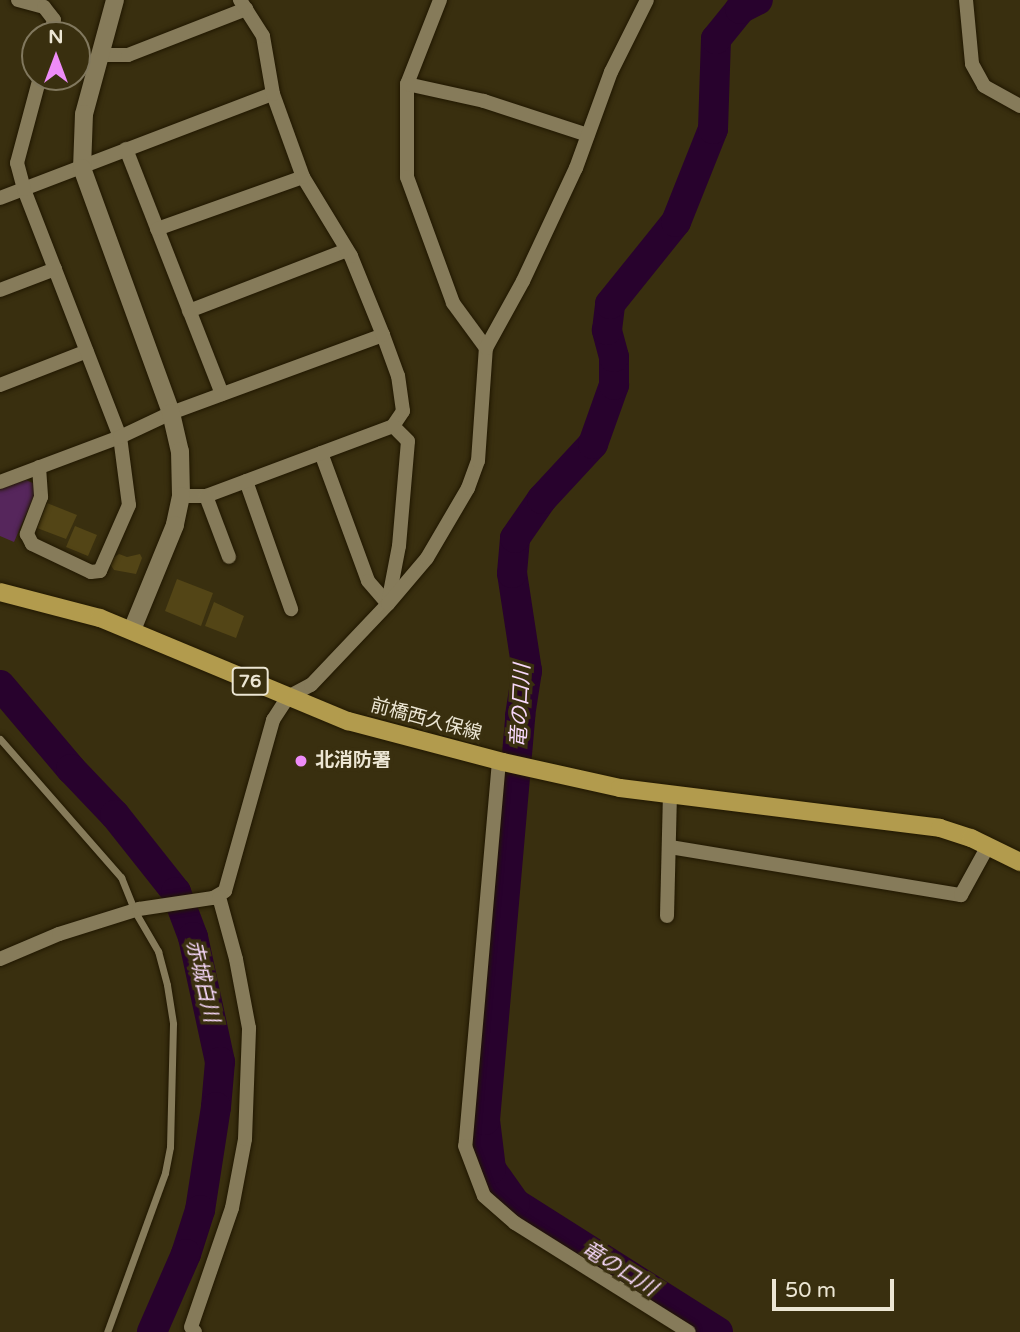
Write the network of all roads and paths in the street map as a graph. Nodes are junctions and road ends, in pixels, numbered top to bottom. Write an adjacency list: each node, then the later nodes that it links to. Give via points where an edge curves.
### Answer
1 (18, 0): 7 (street, via 44,7)
2 (115, 0): 8 (street)
3 (440, 0): 9 (street)
4 (647, 0): 13 (street, via 611,72)
5 (966, 0): 12 (street, via 972,64 984,86)
6 (243, 5): 8 (street, via 128,55); 11 (street, via 263,36)
7 (54, 21)
8 (101, 55): 15 (street, via 84,114)
9 (407, 84): 13 (street, via 484,101); 25 (street, via 407,177 453,303)
10 (36, 91): 17 (street, via 17,163)
11 (274, 94): 14 (street); 16 (street)
12 (1020, 106)
13 (588, 135): 25 (street, via 523,281)
14 (126, 149): 15 (street); 19 (street)
15 (82, 167): 17 (street); 29 (street)
16 (303, 177): 19 (street); 20 (street)
17 (24, 189): 18 (street); 21 (street)
18 (0, 198)
19 (157, 229): 23 (street)
20 (347, 250): 23 (street); 24 (street)
21 (55, 268): 22 (street); 26 (street)
22 (0, 289)
23 (189, 311): 28 (street)
24 (383, 335): 28 (street); 30 (street, via 398,376 403,411)
25 (485, 348): 40 (street, via 478,461 468,488 427,558)
26 (87, 351): 27 (street); 31 (street)
27 (0, 385)
28 (222, 394): 29 (street)
29 (171, 413): 31 (street); 36 (street, via 180,451)
30 (393, 426): 32 (street); 40 (street, via 408,441 399,546)
31 (120, 437): 33 (street); 33 (street, via 130,505 100,571 91,572 32,544 27,534 41,497)
32 (321, 453): 34 (street); 40 (street, via 368,581)
33 (39, 467): 35 (street)
34 (246, 481): 37 (street); 41 (street)
35 (0, 482)
36 (181, 496): 37 (street); 42 (street, via 175,525)
37 (206, 496): 38 (street)
38 (229, 557)
39 (0, 592): 42 (main road, 前橋西久保線 / 76)
40 (388, 604): 43 (street, via 311,685)
41 (291, 609)
42 (132, 630): 43 (main road, 前橋西久保線 / 76)
43 (288, 697): 45 (main road, 前橋西久保線 / 76, via 348,721); 50 (street, via 273,720 225,891)
44 (0, 739): 51 (lane, via 121,877)
45 (501, 762): 46 (main road, 前橋西久保線 / 76); 56 (street, via 464,1146 484,1196 515,1223)
46 (670, 796): 47 (main road, 前橋西久保線 / 76, via 912,822); 48 (street)
47 (988, 846): 48 (street, via 961,895); 49 (main road, 前橋西久保線 / 76)
48 (670, 847): 52 (street)
49 (1020, 862)
50 (216, 898): 51 (street); 55 (street, via 236,959 248,1028 245,1139 232,1208 191,1327)
51 (136, 910): 53 (street, via 59,933); 54 (lane, via 158,951 173,1024 170,1147 157,1197)
52 (667, 916)
53 (0, 959)
54 (107, 1332)
55 (195, 1332)
56 (689, 1332)

